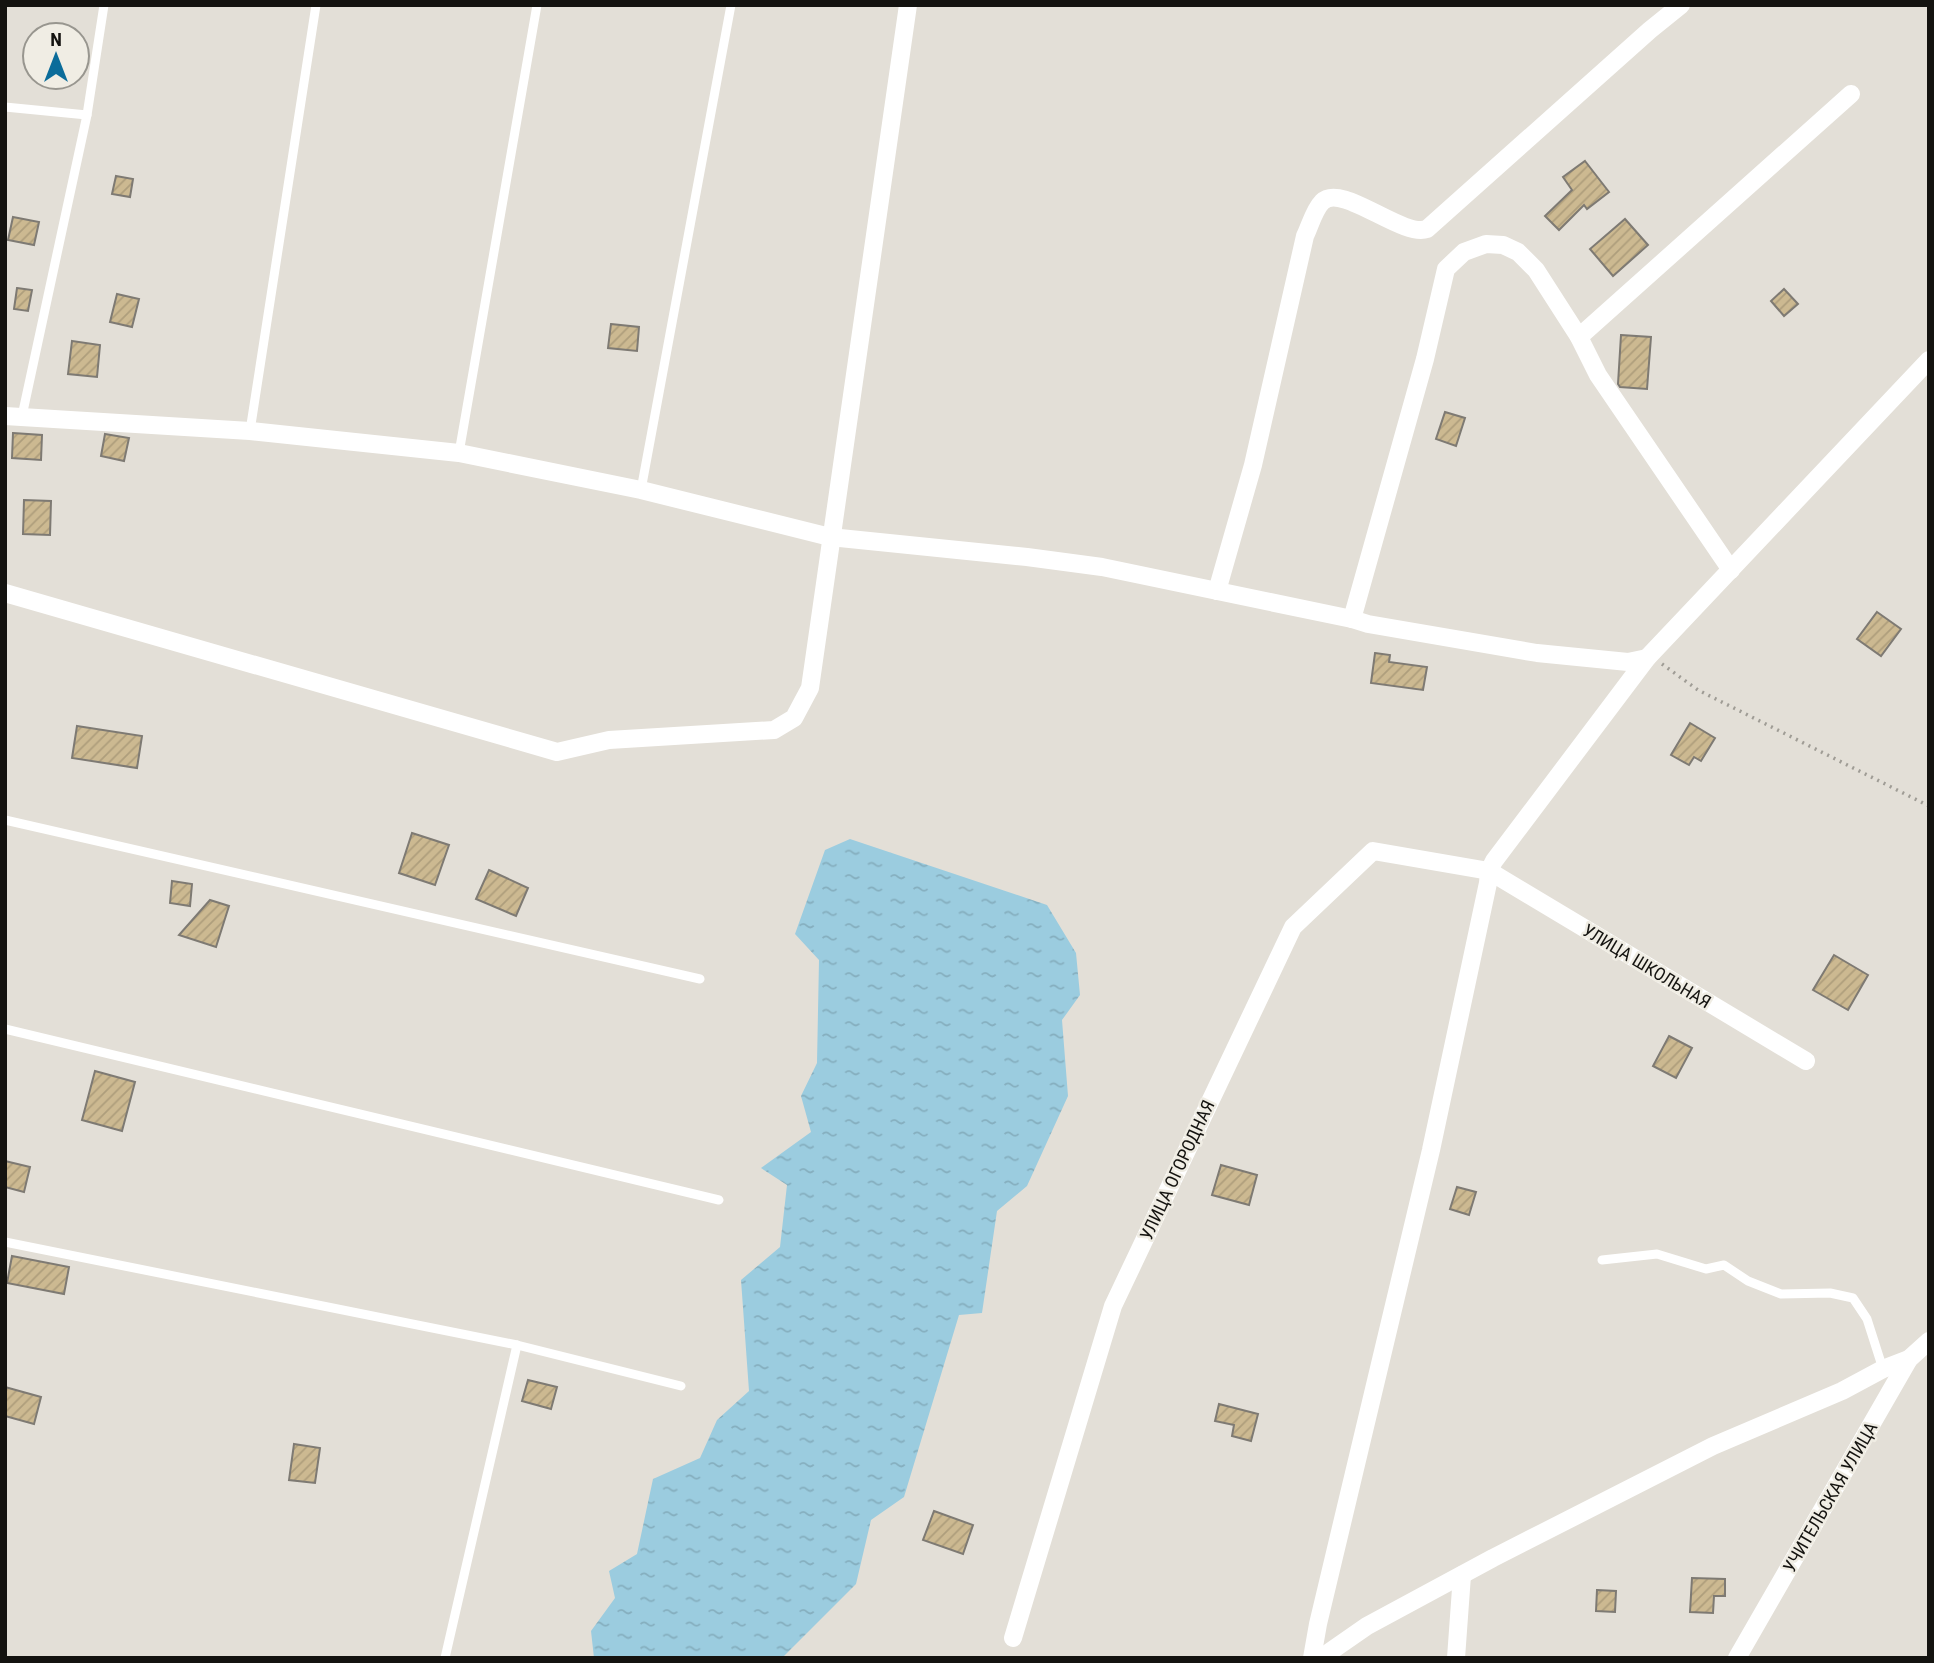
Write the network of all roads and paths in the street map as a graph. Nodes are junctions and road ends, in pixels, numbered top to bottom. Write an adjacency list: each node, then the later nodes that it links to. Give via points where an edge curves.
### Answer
1 (104, 5): 9 (lane)
2 (316, 5): 13 (lane)
3 (537, 5): 14 (lane)
4 (731, 5): 15 (lane)
5 (908, 5): 16 (street)
6 (1681, 5): 18 (street, via 1427,229 1408,229 1351,202 1325,199 1320,204 1305,236 1253,465)
7 (1851, 94): 10 (street)
8 (5, 107): 9 (lane)
9 (87, 115): 12 (lane)
10 (1578, 337): 17 (street, via 1598,375); 20 (street, via 1535,270 1518,252 1503,245 1479,245 1446,269)
11 (1929, 360): 17 (street)
12 (14, 416): 13 (street)
13 (250, 431): 14 (street)
14 (458, 453): 15 (street)
15 (641, 490): 16 (street)
16 (830, 537): 18 (street, via 1077,564); 19 (street, via 810,688 794,718 774,730 609,740 557,752)
17 (1731, 570): 21 (street)
18 (1217, 591): 20 (street)
19 (5, 593)
20 (1352, 619): 21 (street, via 1537,653 1628,662)
21 (1647, 658): 22 (path, via 1698,690); 24 (street)
22 (1929, 806)
23 (5, 820): 25 (lane)
24 (1489, 871): 27 (street, УЛИЦА ШКОЛЬНАЯ); 37 (street, УЛИЦА ОГОРОДНАЯ, via 1373,851 1293,927 1112,1306); 39 (street, via 1431,1150)
25 (700, 979)
26 (5, 1029): 28 (lane)
27 (1806, 1060)
28 (719, 1200)
29 (5, 1241): 32 (lane)
30 (1602, 1260): 34 (lane, via 1657,1254 1706,1269 1724,1265 1781,1294 1830,1293 1853,1298 1867,1319)
31 (1929, 1341): 33 (street, УЧИТЕЛЬСКАЯ УЛИЦА)
32 (517, 1345): 35 (lane); 38 (lane)
33 (1909, 1359): 34 (street); 42 (street, УЧИТЕЛЬСКАЯ УЛИЦА)
34 (1883, 1369): 36 (street, via 1713,1446)
35 (681, 1386)
36 (1462, 1575): 40 (street, via 1367,1626); 41 (street)
37 (1013, 1638)
38 (446, 1658)
39 (1312, 1658)
40 (1321, 1658)
41 (1455, 1658)
42 (1737, 1658)

